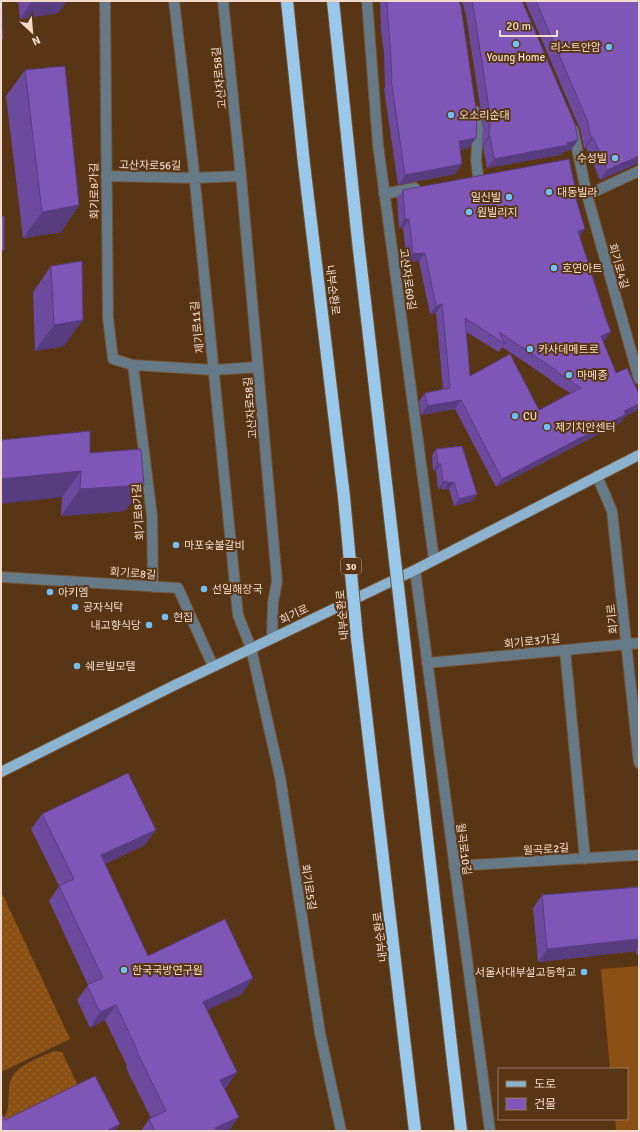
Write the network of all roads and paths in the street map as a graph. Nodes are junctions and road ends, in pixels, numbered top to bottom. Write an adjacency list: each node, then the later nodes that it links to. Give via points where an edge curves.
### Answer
1 (105, 1): 10 (street, 회기로8가길)
2 (174, 1): 13 (street, 제기로11길)
3 (223, 1): 11 (street, 고산자로58길)
4 (287, 1): 40 (highway, 내부순환로 / 30, bridge, via 344,497 357,638)
5 (333, 1): 41 (highway, bridge, via 358,241)
6 (366, 1): 15 (street, 고산자로60길)
7 (473, 101): 12 (street, via 477,126)
8 (571, 124): 16 (street, 회기로4길, via 576,158)
9 (639, 171): 16 (street)
10 (106, 176): 13 (street, 고산자로56길); 17 (street, 회기로8가길, via 108,318 112,359)
11 (241, 176): 13 (street); 18 (street, 고산자로58길)
12 (478, 176)
13 (194, 178): 19 (street, 제기로11길)
14 (424, 186): 15 (street)
15 (384, 194): 23 (street, 고산자로60길)
16 (587, 195): 20 (street, 회기로4길)
17 (134, 365): 19 (street, 회기로8가길); 26 (street, 회기로8가길, via 152,516)
18 (258, 367): 19 (street, 회기로8가길); 27 (street, 고산자로58길, via 277,581 273,603)
19 (214, 370): 30 (street, 제기로11길, via 238,615)
20 (639, 379)
21 (639, 455): 22 (main road, 회기로)
22 (597, 476): 23 (main road, 회기로); 29 (street, 회기로, via 612,510)
23 (434, 560): 24 (main road, 회기로)
24 (415, 570): 27 (main road, 회기로, bridge); 32 (street, 월곡로10길)
25 (1, 577): 26 (street, 회기로8길)
26 (153, 587): 33 (street, 회기로8길, via 178,588)
27 (272, 638): 30 (main road, 회기로)
28 (639, 643): 29 (street, 회기로3가길)
29 (627, 644): 31 (street, 회기로3가길); 34 (street, 회기로)
30 (251, 648): 33 (main road, 회기로); 39 (street, 회기로5길, via 280,776 320,1033)
31 (564, 650): 32 (street, 회기로3가길); 37 (street)
32 (428, 663): 38 (street, 월곡로10길)
33 (213, 666): 35 (main road, 회기로)
34 (639, 763)
35 (1, 772)
36 (639, 855): 37 (street, 월곡로2길)
37 (585, 859): 38 (street, 월곡로2길)
38 (454, 866): 42 (street, 월곡로10길)
39 (341, 1131)
40 (415, 1131)
41 (461, 1131)
42 (490, 1131)

